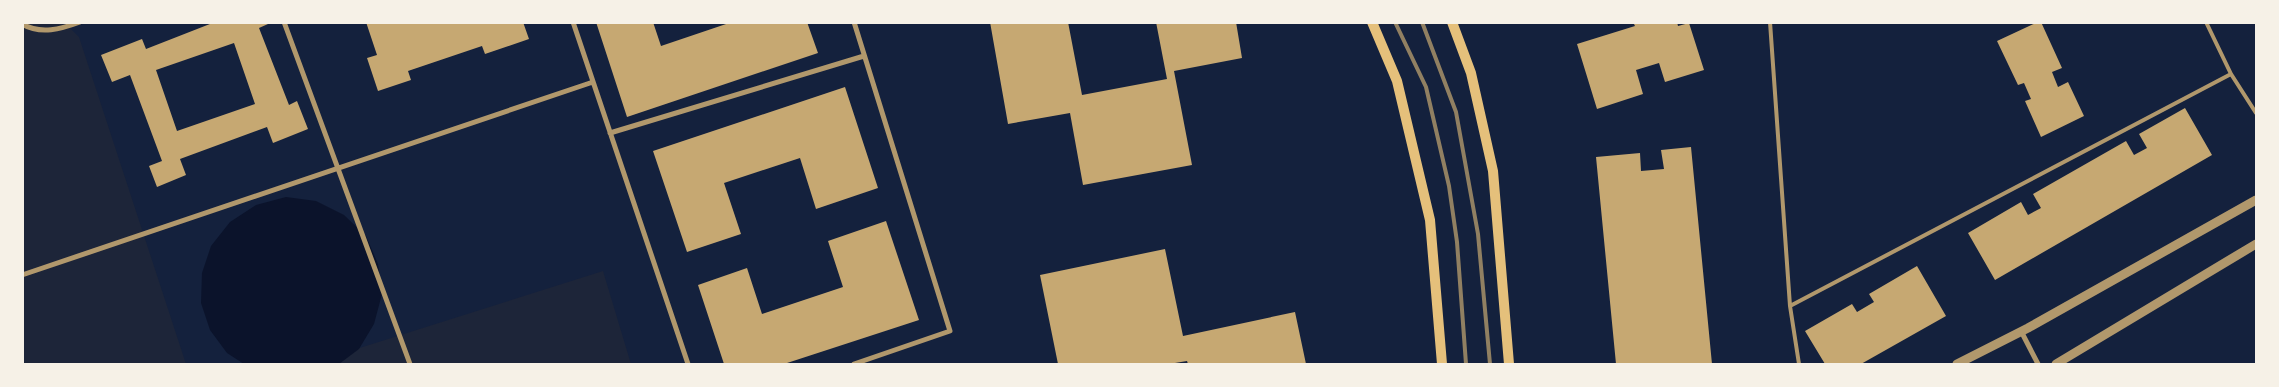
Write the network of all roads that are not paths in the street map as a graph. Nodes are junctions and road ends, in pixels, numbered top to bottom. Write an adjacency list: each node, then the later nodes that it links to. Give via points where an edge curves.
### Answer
1 (80, 22): 9 (street, via 55,31 30,29)
2 (284, 22): 15 (street)
3 (573, 22): 12 (street)
4 (854, 22): 10 (street)
5 (1372, 22): 24 (main road, via 1397,82 1430,220)
6 (1452, 22): 25 (main road, via 1471,73 1493,171)
7 (1770, 22): 19 (lane)
8 (2206, 22): 11 (lane)
9 (22, 24)
10 (864, 56): 14 (street); 23 (street, via 950,331)
11 (2231, 74): 13 (lane); 19 (lane)
12 (593, 82): 14 (street); 15 (street)
13 (2256, 112)
14 (610, 133): 22 (street)
15 (338, 168): 18 (street); 21 (street)
16 (2256, 200): 20 (street)
17 (2256, 244): 29 (street)
18 (22, 275)
19 (1790, 306): 26 (lane)
20 (2021, 331): 27 (street); 28 (street)
21 (410, 364)
22 (688, 364)
23 (854, 364)
24 (1442, 364)
25 (1509, 364)
26 (1800, 364)
27 (1957, 364)
28 (2038, 364)
29 (2056, 364)

